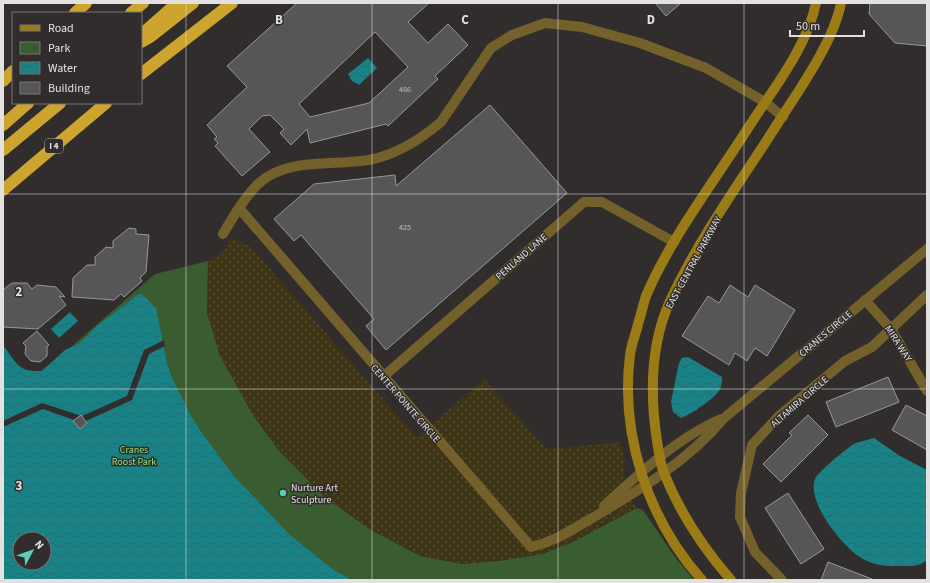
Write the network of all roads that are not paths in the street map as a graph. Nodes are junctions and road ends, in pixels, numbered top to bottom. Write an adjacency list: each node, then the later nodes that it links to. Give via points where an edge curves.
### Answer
1 (86, 3): 9 (highway)
2 (136, 3): 10 (highway)
3 (143, 3): 11 (highway)
4 (177, 3): 12 (highway)
5 (193, 3): 13 (highway)
6 (232, 3): 15 (highway)
7 (816, 3): 17 (main road, via 794,58)
8 (841, 3): 21 (main road, EAST CENTRAL PARKWAY, via 840,12 818,61)
9 (76, 12)
10 (128, 12)
11 (132, 12)
12 (142, 34)
13 (142, 41)
14 (12, 73): 16 (highway)
15 (142, 73)
16 (3, 81)
17 (765, 102): 21 (street); 25 (street, via 706,68 640,43 582,27 544,23 512,35 491,48 441,122 400,150 370,160 292,166 259,184); 27 (main road)
18 (27, 104): 22 (highway)
19 (59, 104): 23 (highway)
20 (105, 104): 24 (highway, I 4)
21 (782, 117): 35 (main road, EAST CENTRAL PARKWAY, via 702,242 670,301 661,328 652,387)
22 (3, 125)
23 (3, 150)
24 (3, 190)
25 (239, 208): 26 (street); 32 (street, CENTER POINTE CIRCLE)
26 (223, 234)
27 (674, 242): 32 (street, PENLAND LANE, via 602,202 584,202); 36 (main road, via 646,297 630,354 628,389 631,431)
28 (927, 249): 30 (street, CRANES CIRCLE)
29 (927, 295): 31 (street, ALTAMIRA CIRCLE)
30 (865, 300): 31 (street, MIRA WAY); 34 (street, CRANES CIRCLE)
31 (891, 329): 33 (street, MIRA WAY); 42 (street, ALTAMIRA CIRCLE, via 872,347 846,361 780,415 752,445 741,493 740,517 755,552)
32 (384, 376): 39 (street, CENTER POINTE CIRCLE, via 532,548 570,533)
33 (927, 391)
34 (722, 418): 35 (street, CRANES CIRCLE, via 706,425); 37 (street, CRANES CIRCLE, via 709,435)
35 (660, 458): 36 (street, CRANES CIRCLE); 37 (main road, EAST CENTRAL PARKWAY)
36 (641, 472): 38 (main road); 39 (street, CENTER POINTE CIRCLE)
37 (664, 473): 38 (street, CRANES CIRCLE); 41 (main road, EAST CENTRAL PARKWAY, via 696,535)
38 (646, 487): 39 (street, CENTER POINTE CIRCLE); 40 (main road, via 669,536)
39 (590, 519)
40 (702, 580)
41 (731, 580)
42 (782, 580)

